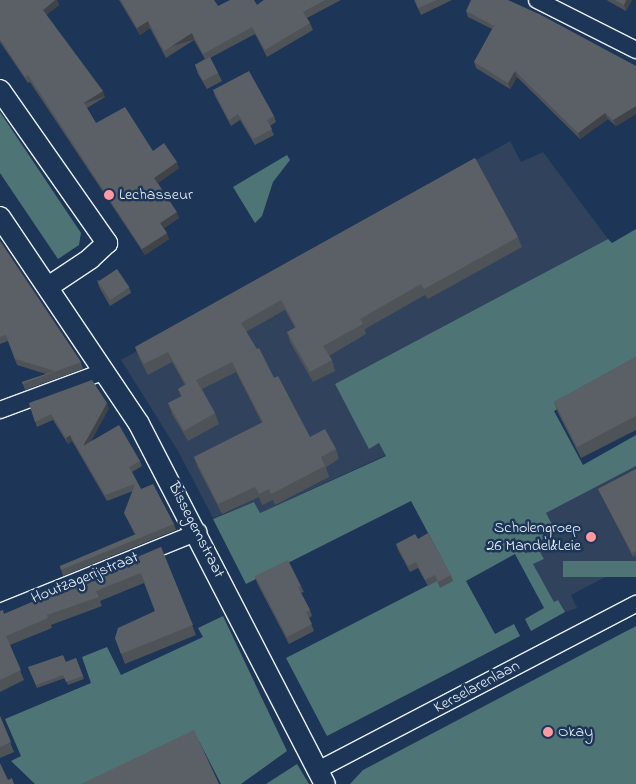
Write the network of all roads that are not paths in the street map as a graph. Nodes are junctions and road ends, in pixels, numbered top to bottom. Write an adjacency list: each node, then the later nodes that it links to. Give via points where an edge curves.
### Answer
1 (537, 0): 2 (street)
2 (636, 50)
3 (0, 90): 5 (street, via 107,243 90,260)
4 (0, 217): 5 (street, Bissegemstraat)
5 (48, 287): 6 (street, Bissegemstraat)
6 (105, 371): 7 (street); 8 (street, Bissegemstraat, via 139,424)
7 (0, 410)
8 (198, 532): 10 (street, Houtzagerijstraat); 11 (street, Bissegemstraat)
9 (636, 604): 11 (street, Kerselarenlaan)
10 (0, 612)
11 (322, 777)

